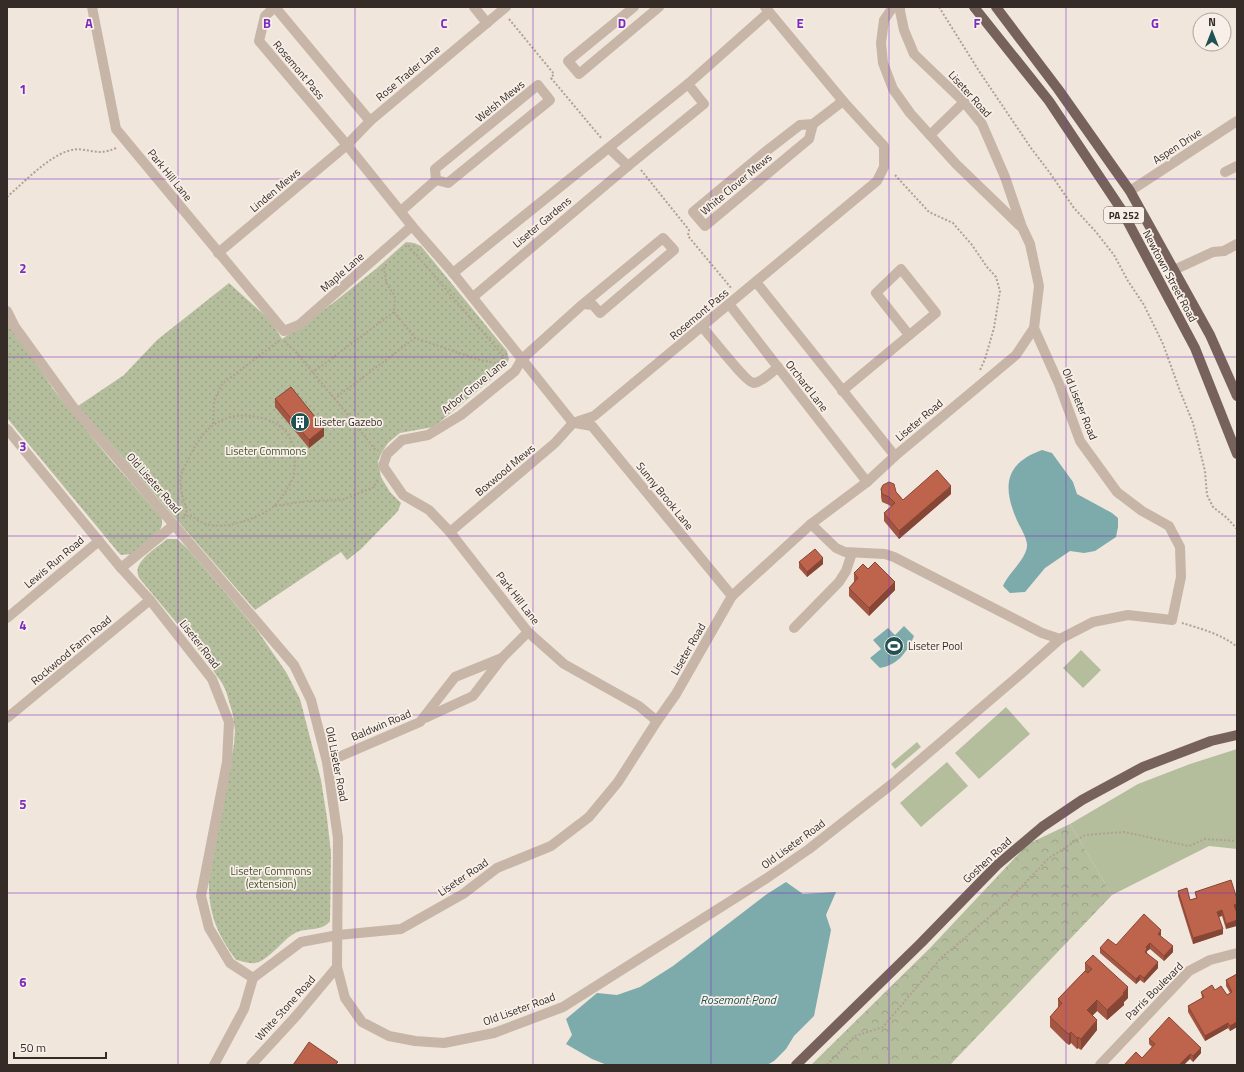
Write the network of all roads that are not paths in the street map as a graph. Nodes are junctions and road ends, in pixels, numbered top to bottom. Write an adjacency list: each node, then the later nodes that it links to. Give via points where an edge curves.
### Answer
1 (92, 7): 31 (street, Park Hill Lane, via 116,129)
2 (275, 7): 16 (street); 20 (street, Rosemont Pass, via 264,16 259,41)
3 (474, 7): 12 (street)
4 (634, 7): 5 (street, via 568,61 579,74)
5 (659, 7)
6 (893, 7): 19 (street, Liseter Road, via 884,20 881,43 883,63 893,89)
7 (900, 7): 15 (street, Liseter Road, via 904,30 914,54)
8 (974, 7): 49 (main road, Newtown Street Road / PA 252, via 1049,101 1121,209 1195,348)
9 (996, 7): 26 (main road, Newtown Street Road / PA 252)
10 (504, 9): 12 (street, Rose Trader Lane)
11 (767, 10): 13 (street, Liseter Gardens); 14 (street, Rosemont Pass)
12 (487, 23): 16 (street, Rose Trader Lane)
13 (688, 84): 21 (street, Liseter Gardens); 22 (street, Liseter Gardens, via 704,104)
14 (843, 101): 18 (street, White Clover Mews); 34 (street, Rosemont Pass, via 884,146 884,167 877,181)
15 (964, 102): 19 (street); 29 (street, Liseter Road, via 982,124 1005,177)
16 (370, 121): 20 (street, Rose Trader Lane)
17 (1237, 121): 26 (street, Aspen Drive)
18 (813, 124): 18 (street, White Clover Mews, via 800,125 694,212 705,226 809,139)
19 (930, 135): 29 (street, Liseter Road, via 956,164)
20 (347, 145): 27 (street); 31 (street, Linden Mews)
21 (609, 148): 22 (street); 33 (street, Liseter Gardens)
22 (631, 164): 35 (street, Liseter Gardens)
23 (1237, 166): 24 (street)
24 (1225, 172)
25 (436, 180): 25 (street, Welsh Mews, via 448,183 550,100 538,85 435,170); 27 (street, Welsh Mews)
26 (1130, 191): 32 (main road, Newtown Street Road / PA 252)
27 (401, 211): 28 (street)
28 (412, 226): 33 (street); 41 (street, Maple Lane, via 299,325)
29 (1022, 227): 40 (street, Liseter Road, via 1030,244 1039,286)
30 (1237, 244): 32 (street)
31 (218, 253): 41 (street, Park Hill Lane)
32 (1174, 270): 46 (main road, Newtown Street Road / PA 252, via 1210,335)
33 (453, 272): 35 (street)
34 (756, 282): 37 (street, Rosemont Pass); 45 (street)
35 (473, 297): 43 (street)
36 (582, 304): 36 (street, Arbor Grove Lane, via 663,238 674,250 600,313 593,305); 43 (street, Arbor Grove Lane)
37 (729, 304): 39 (street, Rosemont Pass); 44 (street, Orchard Lane)
38 (7, 311): 54 (street, Old Liseter Road, via 73,407)
39 (702, 326): 44 (street, via 750,381 758,382); 47 (street, Rosemont Pass, via 594,416)
40 (1034, 328): 50 (street, Liseter Road, via 1016,355); 64 (street, Old Liseter Road, via 1059,384 1080,441 1117,492 1142,511 1169,526 1180,547 1181,577 1172,620 1128,614 1093,622)
41 (284, 331)
42 (909, 335): 42 (street, via 936,313 901,270 876,292); 45 (street)
43 (522, 359): 47 (street); 51 (street, Arbor Grove Lane, via 515,370 461,414 428,435 402,440 387,454)
44 (778, 368): 52 (street, Orchard Lane)
45 (842, 391): 50 (street)
46 (1237, 396)
47 (573, 423): 55 (street, Boxwood Mews, via 555,443); 59 (street, Sunny Brook Lane, via 592,426)
48 (7, 429): 56 (street, Liseter Road)
49 (1236, 448)
50 (895, 456): 52 (street, Liseter Road)
51 (383, 466): 55 (street, Park Hill Lane, via 402,495 429,510)
52 (867, 482): 53 (street, Liseter Road)
53 (811, 524): 57 (street, via 836,548); 59 (street, Liseter Road)
54 (174, 525): 58 (street); 70 (street, Old Liseter Road, via 294,665 311,700)
55 (450, 532): 63 (street, Park Hill Lane)
56 (99, 541): 58 (street, Liseter Road); 61 (street, Lewis Run Road)
57 (852, 553): 62 (street, via 839,582); 64 (street, via 885,554 894,557 1042,633)
58 (121, 568): 60 (street, Liseter Road)
59 (732, 596): 68 (street, Liseter Road, via 676,694)
60 (150, 600): 66 (street, Rockwood Farm Road); 74 (street, Liseter Road, via 212,679 229,722 227,762 201,896 209,928 230,964)
61 (7, 618)
62 (794, 628)
63 (528, 632): 65 (street, Baldwin Road); 68 (street, Park Hill Lane, via 564,664 639,706)
64 (1060, 639): 73 (street, Old Liseter Road, via 892,784 809,849 563,1007 494,1033 444,1042 415,1041 389,1036 362,1022 345,998)
65 (502, 658): 67 (street, Baldwin Road, via 473,696); 67 (street, Baldwin Road, via 456,677)
66 (7, 718)
67 (421, 720): 70 (street, Baldwin Road)
68 (657, 721): 71 (street, Liseter Road, via 618,782 589,817 551,846 497,868 462,894 401,929)
69 (1237, 735): 77 (main road, Goshen Road, via 1211,741 1143,767 1082,800 1042,827 997,866)
70 (327, 762): 71 (street, Old Liseter Road, via 338,838)
71 (338, 935): 73 (street, Old Liseter Road); 74 (street, Liseter Road, via 301,942)
72 (1237, 952): 78 (street, Parris Boulevard, via 1210,960 1189,971)
73 (337, 967): 76 (street, White Stone Road)
74 (253, 978): 75 (street, via 244,1009)
75 (214, 1065)
76 (251, 1065)
77 (796, 1065)
78 (1100, 1065)

